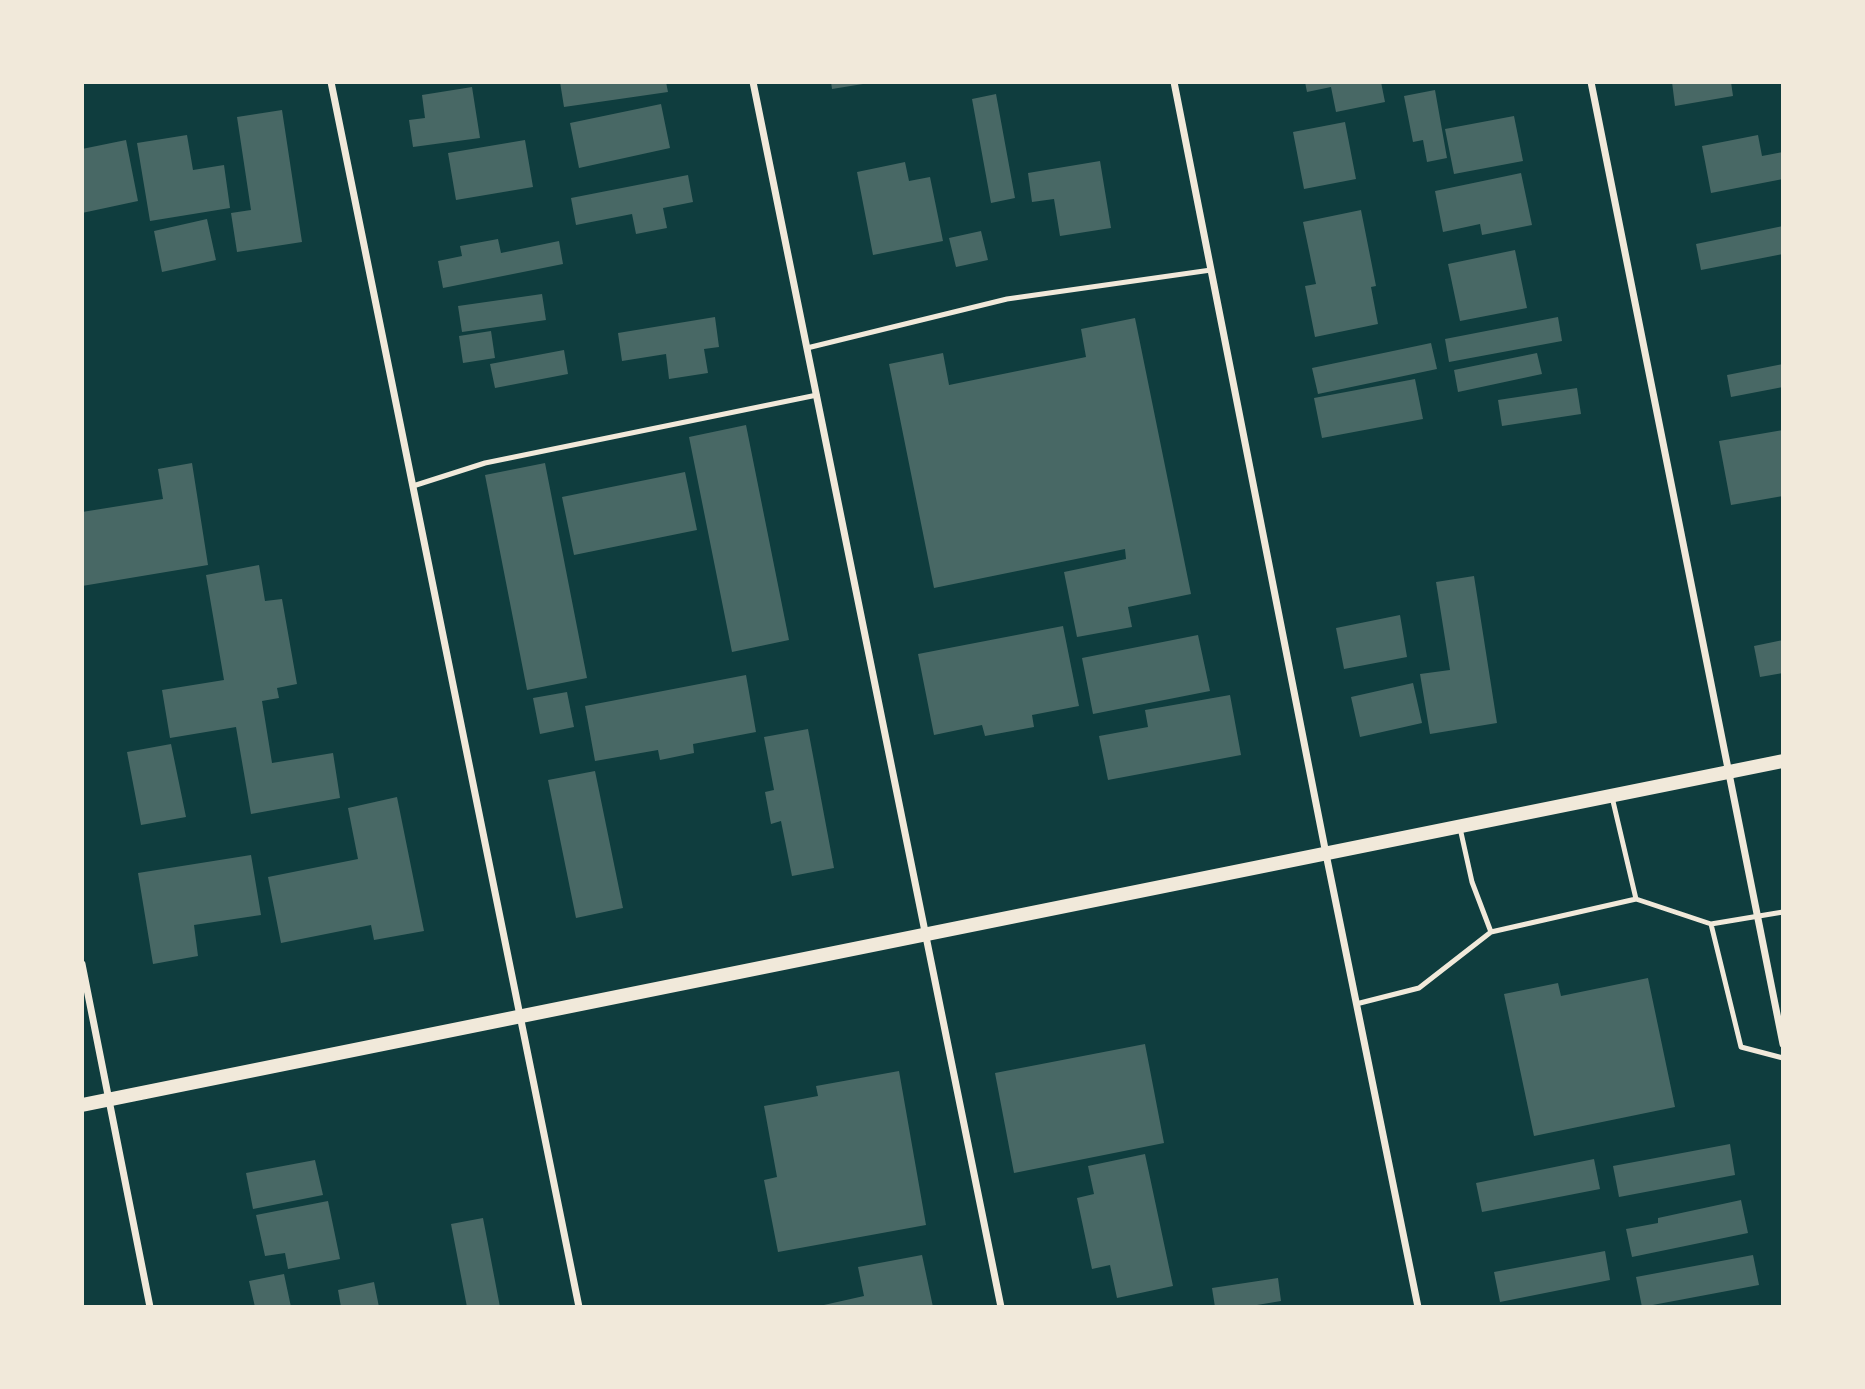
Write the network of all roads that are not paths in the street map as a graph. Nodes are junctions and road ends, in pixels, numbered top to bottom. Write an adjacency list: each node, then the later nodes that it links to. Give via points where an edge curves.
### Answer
1 (331, 82): 8 (street)
2 (753, 82): 6 (street)
3 (1174, 82): 5 (street)
4 (1591, 82): 10 (street)
5 (1211, 270): 6 (lane, via 1007,299); 13 (street)
6 (807, 348): 7 (street)
7 (817, 395): 8 (lane, via 485,463); 19 (street)
8 (413, 486): 22 (street)
9 (1783, 761): 10 (main road)
10 (1728, 772): 11 (main road); 16 (street)
11 (1612, 796): 12 (main road); 14 (lane)
12 (1460, 827): 13 (main road); 18 (lane, via 1472,882)
13 (1326, 854): 19 (main road); 21 (street)
14 (1636, 899): 17 (lane); 18 (lane)
15 (1783, 912): 16 (lane)
16 (1757, 917): 17 (lane); 23 (street)
17 (1711, 924): 24 (lane, via 1741,1047)
18 (1491, 932): 21 (lane, via 1419,988)
19 (926, 933): 22 (main road); 29 (street)
20 (82, 964): 25 (street)
21 (1356, 1004): 30 (street)
22 (521, 1015): 25 (main road); 28 (street)
23 (1783, 1044)
24 (1783, 1058)
25 (108, 1100): 26 (main road); 27 (street)
26 (82, 1105)
27 (150, 1307)
28 (579, 1307)
29 (1001, 1307)
30 (1418, 1307)

